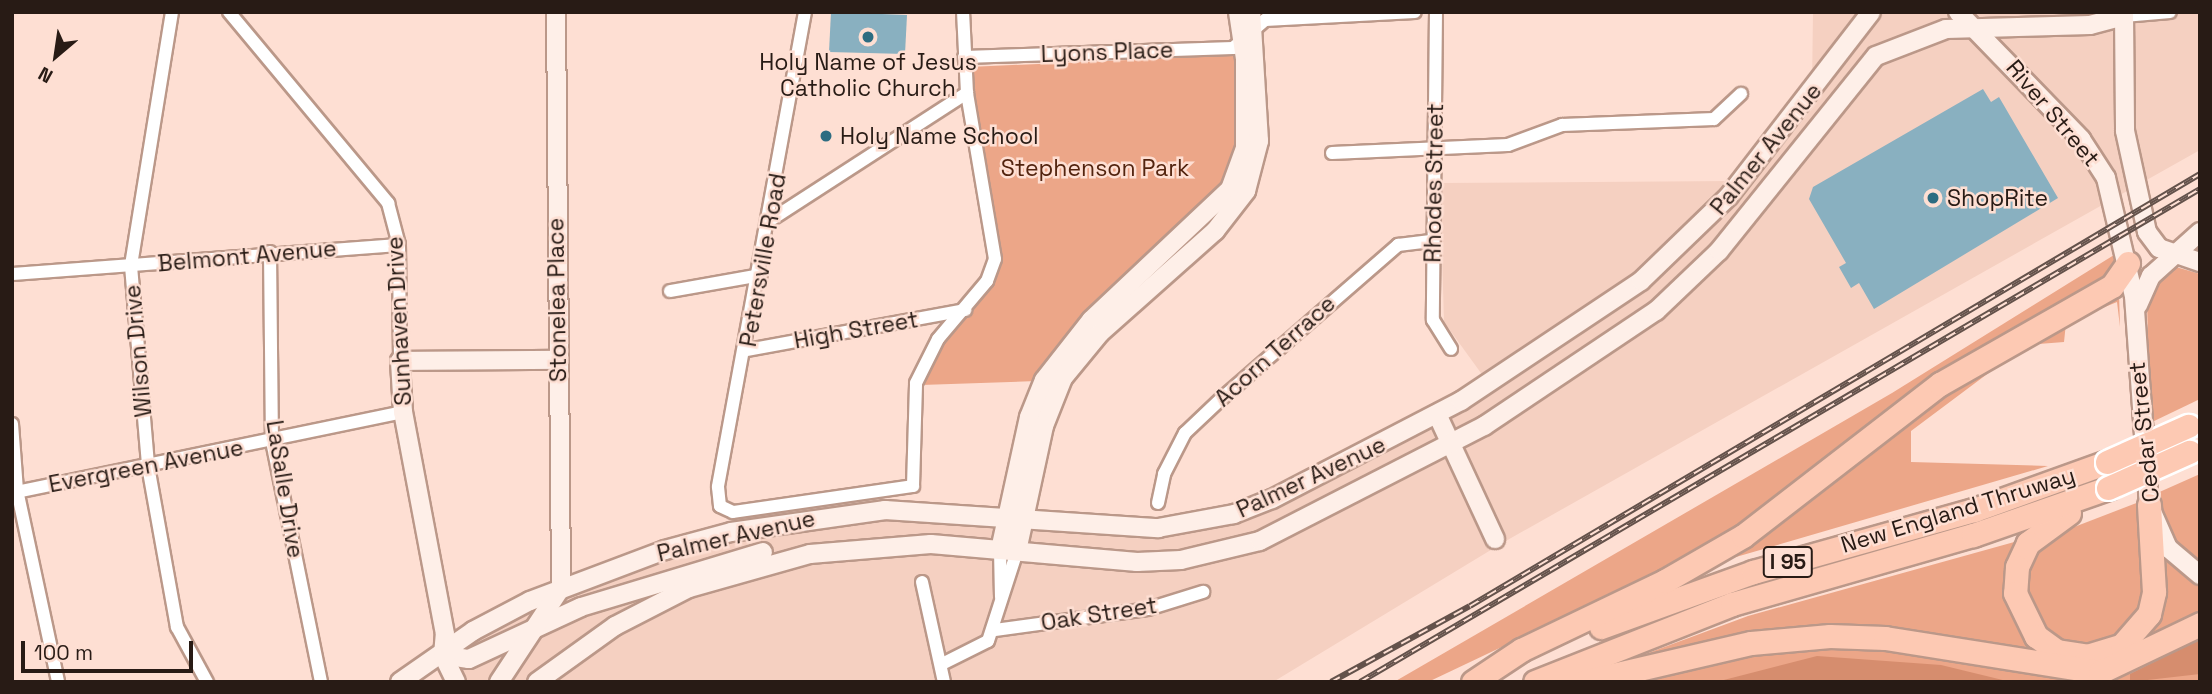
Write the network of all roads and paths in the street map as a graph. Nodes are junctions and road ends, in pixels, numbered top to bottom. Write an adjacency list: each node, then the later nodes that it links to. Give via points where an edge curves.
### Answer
1 (172, 12): 29 (street, Wilson Drive)
2 (229, 12): 24 (street, Sunhaven Drive, via 375,184 393,215)
3 (556, 12): 37 (street, Stonelea Place)
4 (805, 12): 21 (street, Petersville Road)
5 (963, 12): 16 (street)
6 (1238, 12): 14 (street)
7 (1415, 12): 12 (street)
8 (1436, 12): 19 (street, Rhodes Street)
9 (1871, 12): 40 (street, Palmer Avenue, via 1756,163 1671,255 1576,328)
10 (1958, 12): 15 (street, River Street)
11 (2170, 12): 13 (street)
12 (1343, 14): 14 (street)
13 (2124, 14): 15 (street, Palmer Avenue, via 2090,25); 26 (street, via 2121,86 2131,166 2151,239)
14 (1249, 25): 16 (street, Lyons Place, via 1233,48); 51 (street, via 1245,148 1230,189 1091,320 1044,380 1029,417)
15 (1973, 28): 28 (street, River Street, via 1993,43 2094,154 2113,200); 44 (street, Palmer Avenue, via 1924,34 1876,56 1690,281 1609,345)
16 (964, 57): 17 (street)
17 (967, 93): 21 (street); 33 (street, via 995,259)
18 (1741, 94): 19 (street, via 1714,119 1562,125 1518,144)
19 (1436, 148): 20 (street); 23 (street, Rhodes Street)
20 (1332, 153)
21 (769, 221): 31 (street, Petersville Road)
22 (2200, 232): 26 (street)
23 (1433, 241): 35 (street, Rhodes Street, via 1433,320); 49 (street, Acorn Terrace, via 1398,245 1212,407 1175,451)
24 (399, 245): 25 (street, Belmont Avenue); 38 (street, Sunhaven Drive)
25 (270, 252): 29 (street, Belmont Avenue); 43 (street, LaSalle Drive)
26 (2175, 254): 27 (street); 34 (street, via 2147,281)
27 (2200, 262)
28 (2128, 263): 34 (street, River Street); 72 (highway, via 2112,286 2017,335 1931,390 1734,542 1521,650)
29 (131, 266): 30 (street, Belmont Avenue); 46 (street, Wilson Drive)
30 (12, 274)
31 (761, 275): 32 (street); 36 (street, Petersville Road)
32 (670, 291)
33 (965, 310): 36 (street, High Street); 36 (street, Petersville Road, via 938,339 916,383 914,486 733,512 720,506 718,487)
34 (2136, 313): 50 (street, Cedar Street, via 2137,387)
35 (1451, 349)
36 (747, 350)
37 (557, 360): 38 (street); 57 (street, Stonelea Place)
38 (400, 361): 39 (street, Sunhaven Drive)
39 (403, 412): 43 (street, Evergreen Avenue); 62 (street, Sunhaven Drive, via 445,634)
40 (1437, 414): 44 (street); 51 (street, Palmer Avenue, via 1272,499 1196,524 1121,528)
41 (2194, 423): 72 (highway, New England Thruway / I 95, bridge, via 2107,462 1974,510 1713,586)
42 (12, 424): 48 (street)
43 (272, 441): 46 (street, Evergreen Avenue); 66 (street, LaSalle Drive)
44 (1451, 444): 52 (street); 54 (street, Palmer Avenue, via 1299,524 1222,552 1137,562)
45 (2194, 449): 47 (highway, New England Thruway / I 95, bridge)
46 (148, 466): 48 (street, Evergreen Avenue); 65 (street, Wilson Drive, via 177,627)
47 (2108, 488): 50 (highway, via 2035,536 2017,567 2015,593 2023,619 2057,650 2078,656 2106,653 2144,624 2154,592); 73 (highway, New England Thruway / I 95, via 1973,535 1732,604)
48 (15, 492): 64 (street)
49 (1158, 503)
50 (2149, 505): 55 (street, Cedar Street, via 2168,548)
51 (1016, 517): 54 (street); 57 (street, Palmer Avenue, via 885,510 787,521 665,550)
52 (1496, 539)
53 (850, 548): 54 (street, Palmer Avenue, via 931,544); 61 (street, Palmer Avenue, via 767,551 719,563 581,607); 70 (street, Palmer Avenue, via 769,562 689,588 615,626)
54 (1009, 550): 60 (street)
55 (2200, 575)
56 (922, 582): 63 (street)
57 (561, 589): 61 (street); 62 (street, Palmer Avenue, via 473,631)
58 (1203, 592): 60 (street, Oak Street, via 1148,608)
59 (2200, 624): 74 (highway, via 2100,672 1885,638 1829,636 1751,643)
60 (995, 630): 63 (street, via 982,647)
61 (532, 631): 62 (street, Palmer Avenue, via 469,659); 69 (street)
62 (443, 655): 67 (street, Palmer Avenue); 68 (street, Sunhaven Drive)
63 (942, 664): 71 (street)
64 (58, 682)
65 (207, 682)
66 (321, 682)
67 (400, 682)
68 (456, 682)
69 (499, 682)
70 (537, 682)
71 (944, 682)
72 (1475, 682)
73 (1535, 682)
74 (1583, 682)

